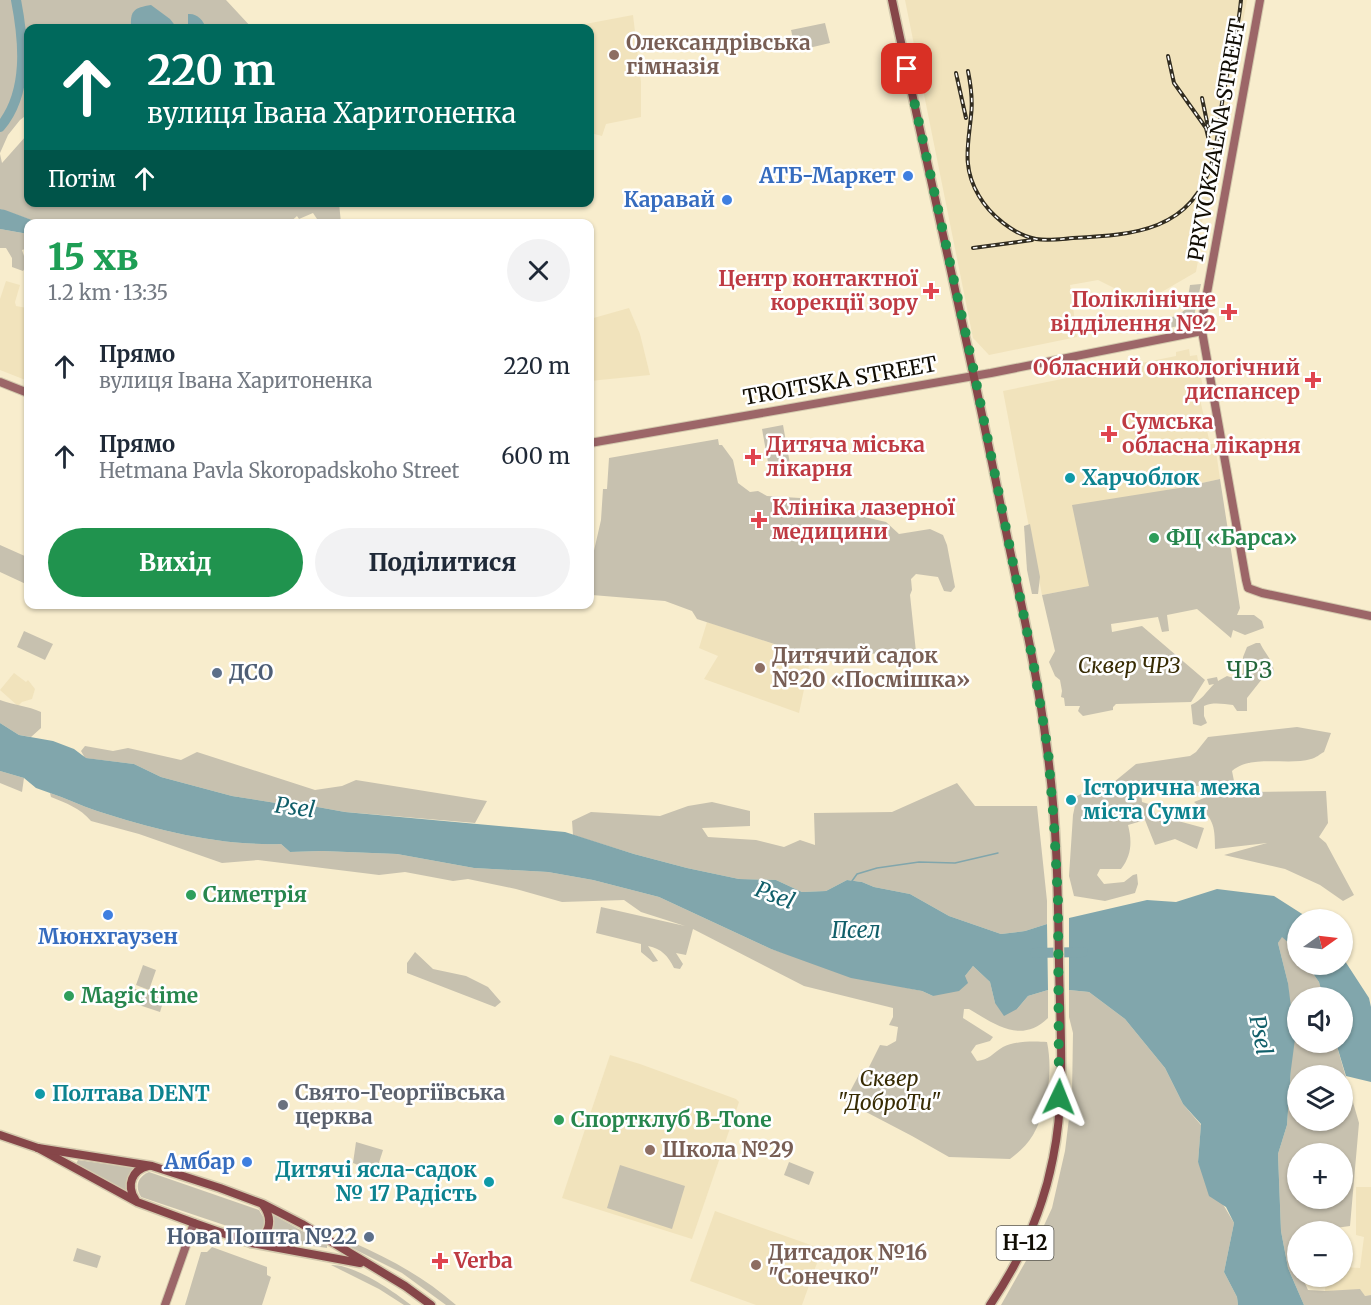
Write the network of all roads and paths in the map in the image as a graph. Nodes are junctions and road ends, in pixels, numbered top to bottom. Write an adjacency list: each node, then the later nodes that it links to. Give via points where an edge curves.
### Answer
1 (892, 0): 4 (main road)
2 (1260, 0): 3 (main road, PRYVOKZALNA STREET)
3 (1202, 331): 4 (main road, TROITSKA STREET); 8 (main road, PRYVOKZALNA STREET, via 1248,588)
4 (974, 376): 7 (main road, TROITSKA STREET); 19 (main road, Н-12, via 1039,694 1049,761 1058,901 1059,1121 1053,1159 1031,1229)
5 (0, 382): 6 (main road)
6 (24, 391)
7 (594, 442)
8 (1371, 616)
9 (0, 1135): 10 (main road)
10 (38, 1148): 11 (main road); 12 (main road)
11 (152, 1166): 12 (main road, via 139,1169 131,1179 130,1191); 13 (main road)
12 (137, 1202): 14 (main road)
13 (263, 1204): 15 (main road, via 269,1226 263,1237); 16 (main road)
14 (194, 1223): 15 (main road); 17 (main road)
15 (251, 1243): 16 (main road)
16 (367, 1264): 18 (main road)
17 (165, 1305)
18 (431, 1305)
19 (990, 1305)

